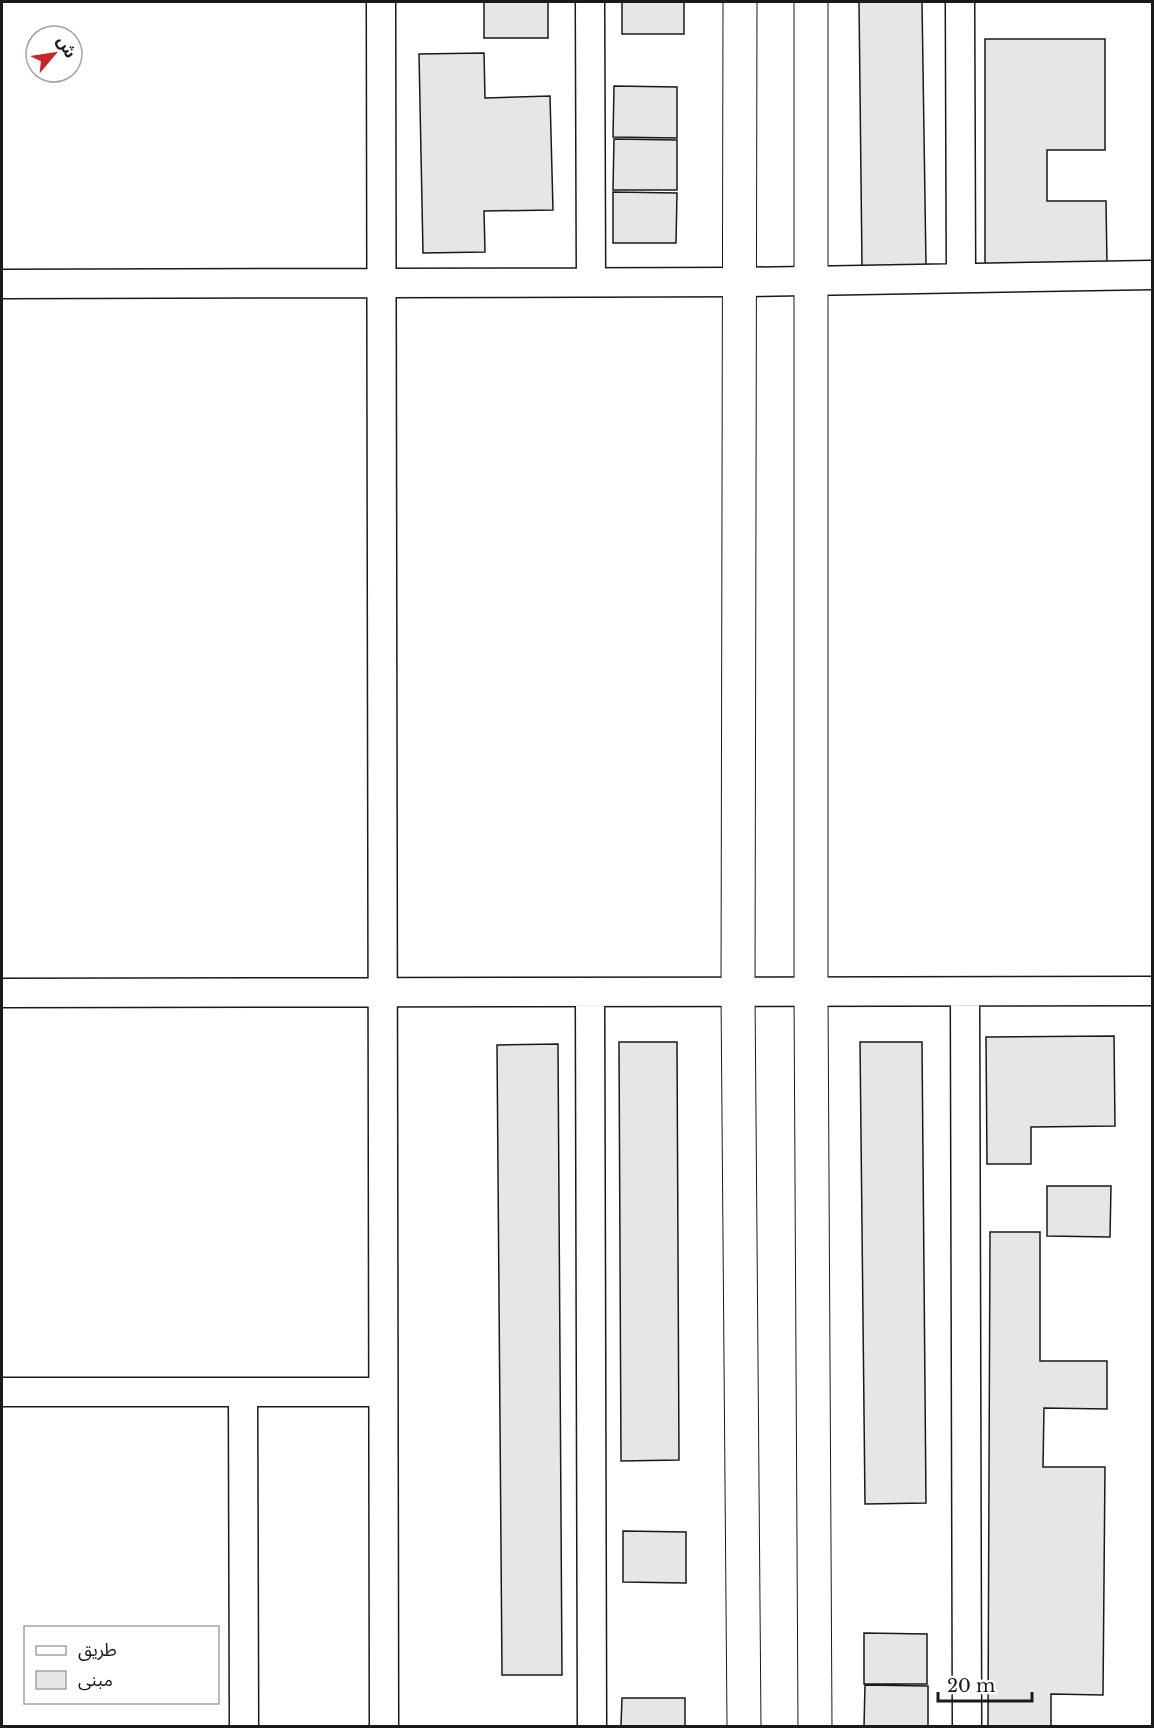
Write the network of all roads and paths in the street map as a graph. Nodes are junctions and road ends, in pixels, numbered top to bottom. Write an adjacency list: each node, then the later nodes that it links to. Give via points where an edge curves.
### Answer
1 (381, 2): 11 (street)
2 (590, 2): 9 (street)
3 (740, 2): 10 (street)
4 (811, 2): 8 (street)
5 (960, 2): 7 (street)
6 (1152, 275): 7 (street)
7 (961, 278): 8 (street)
8 (813, 280): 10 (street); 19 (street)
9 (591, 282): 10 (street); 11 (street)
10 (742, 282): 18 (street)
11 (383, 283): 12 (street); 16 (street)
12 (2, 284)
13 (1152, 991): 15 (street)
14 (2, 993): 16 (street)
15 (965, 993): 19 (street); 28 (street)
16 (384, 994): 17 (street); 22 (street)
17 (590, 994): 18 (street); 25 (street)
18 (738, 994): 19 (street); 26 (street)
19 (811, 994): 27 (street)
20 (2, 1392): 21 (street)
21 (243, 1392): 22 (street); 23 (street)
22 (382, 1392): 24 (street)
23 (244, 1726)
24 (384, 1726)
25 (592, 1726)
26 (744, 1726)
27 (815, 1726)
28 (967, 1726)

